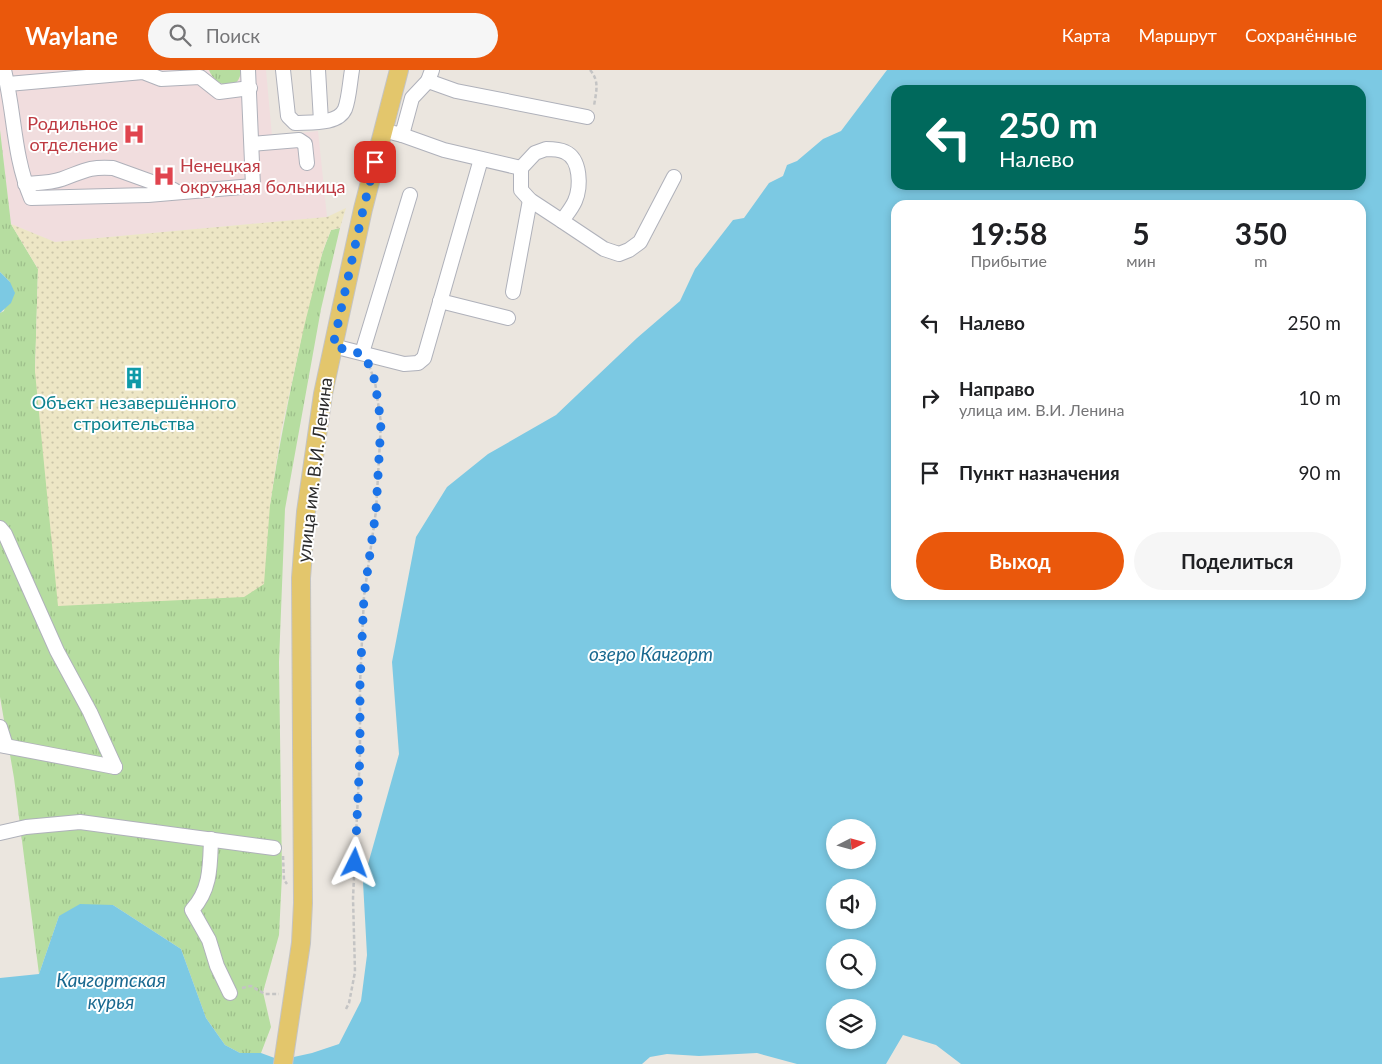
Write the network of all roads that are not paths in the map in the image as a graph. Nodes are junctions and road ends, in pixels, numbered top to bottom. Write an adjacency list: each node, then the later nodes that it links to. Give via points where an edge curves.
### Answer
1 (4, 70): 8 (lane)
2 (248, 70): 9 (lane)
3 (284, 70): 11 (lane, via 288,116 295,123)
4 (318, 70): 11 (lane)
5 (352, 70): 11 (lane, via 345,109 339,116)
6 (399, 70): 12 (main road, улица им. В.И. Ленина)
7 (430, 76): 10 (lane, via 456,91); 13 (lane, via 412,98)
8 (8, 84): 9 (lane, via 143,72 161,79 200,77 219,92); 19 (lane, via 18,159)
9 (250, 88): 14 (lane)
10 (587, 118)
11 (321, 121)
12 (383, 131): 13 (lane); 27 (main road, улица им. В.И. Ленина)
13 (402, 135): 15 (lane, via 444,150)
14 (252, 144): 16 (lane, via 299,140 305,144); 20 (lane, via 253,186)
15 (481, 158): 17 (lane); 25 (lane)
16 (307, 163)
17 (521, 168): 22 (lane, via 521,190); 23 (lane, via 535,153 546,150 558,149 572,158 579,186 575,201)
18 (674, 177): 23 (lane, via 640,242 619,254 604,249)
19 (25, 184): 20 (lane, via 60,180 79,171 103,167); 20 (lane, via 31,198)
20 (179, 192)
21 (410, 195): 28 (lane)
22 (530, 200): 23 (lane); 24 (lane)
23 (562, 221)
24 (513, 292)
25 (440, 301): 26 (lane); 28 (lane, via 424,358 418,363 404,364)
26 (508, 318)
27 (333, 346): 28 (lane); 36 (main road, улица им. В.И. Ленина, via 307,502 301,578 303,903 301,943 288,995)
28 (362, 354)
29 (0, 528): 31 (lane, via 116,767)
30 (0, 726): 31 (lane)
31 (3, 746)
32 (0, 833): 33 (lane, via 80,822)
33 (211, 839): 34 (lane); 35 (lane, via 209,876 201,900 192,910 209,940)
34 (274, 848)
35 (230, 993)
36 (284, 1064)

